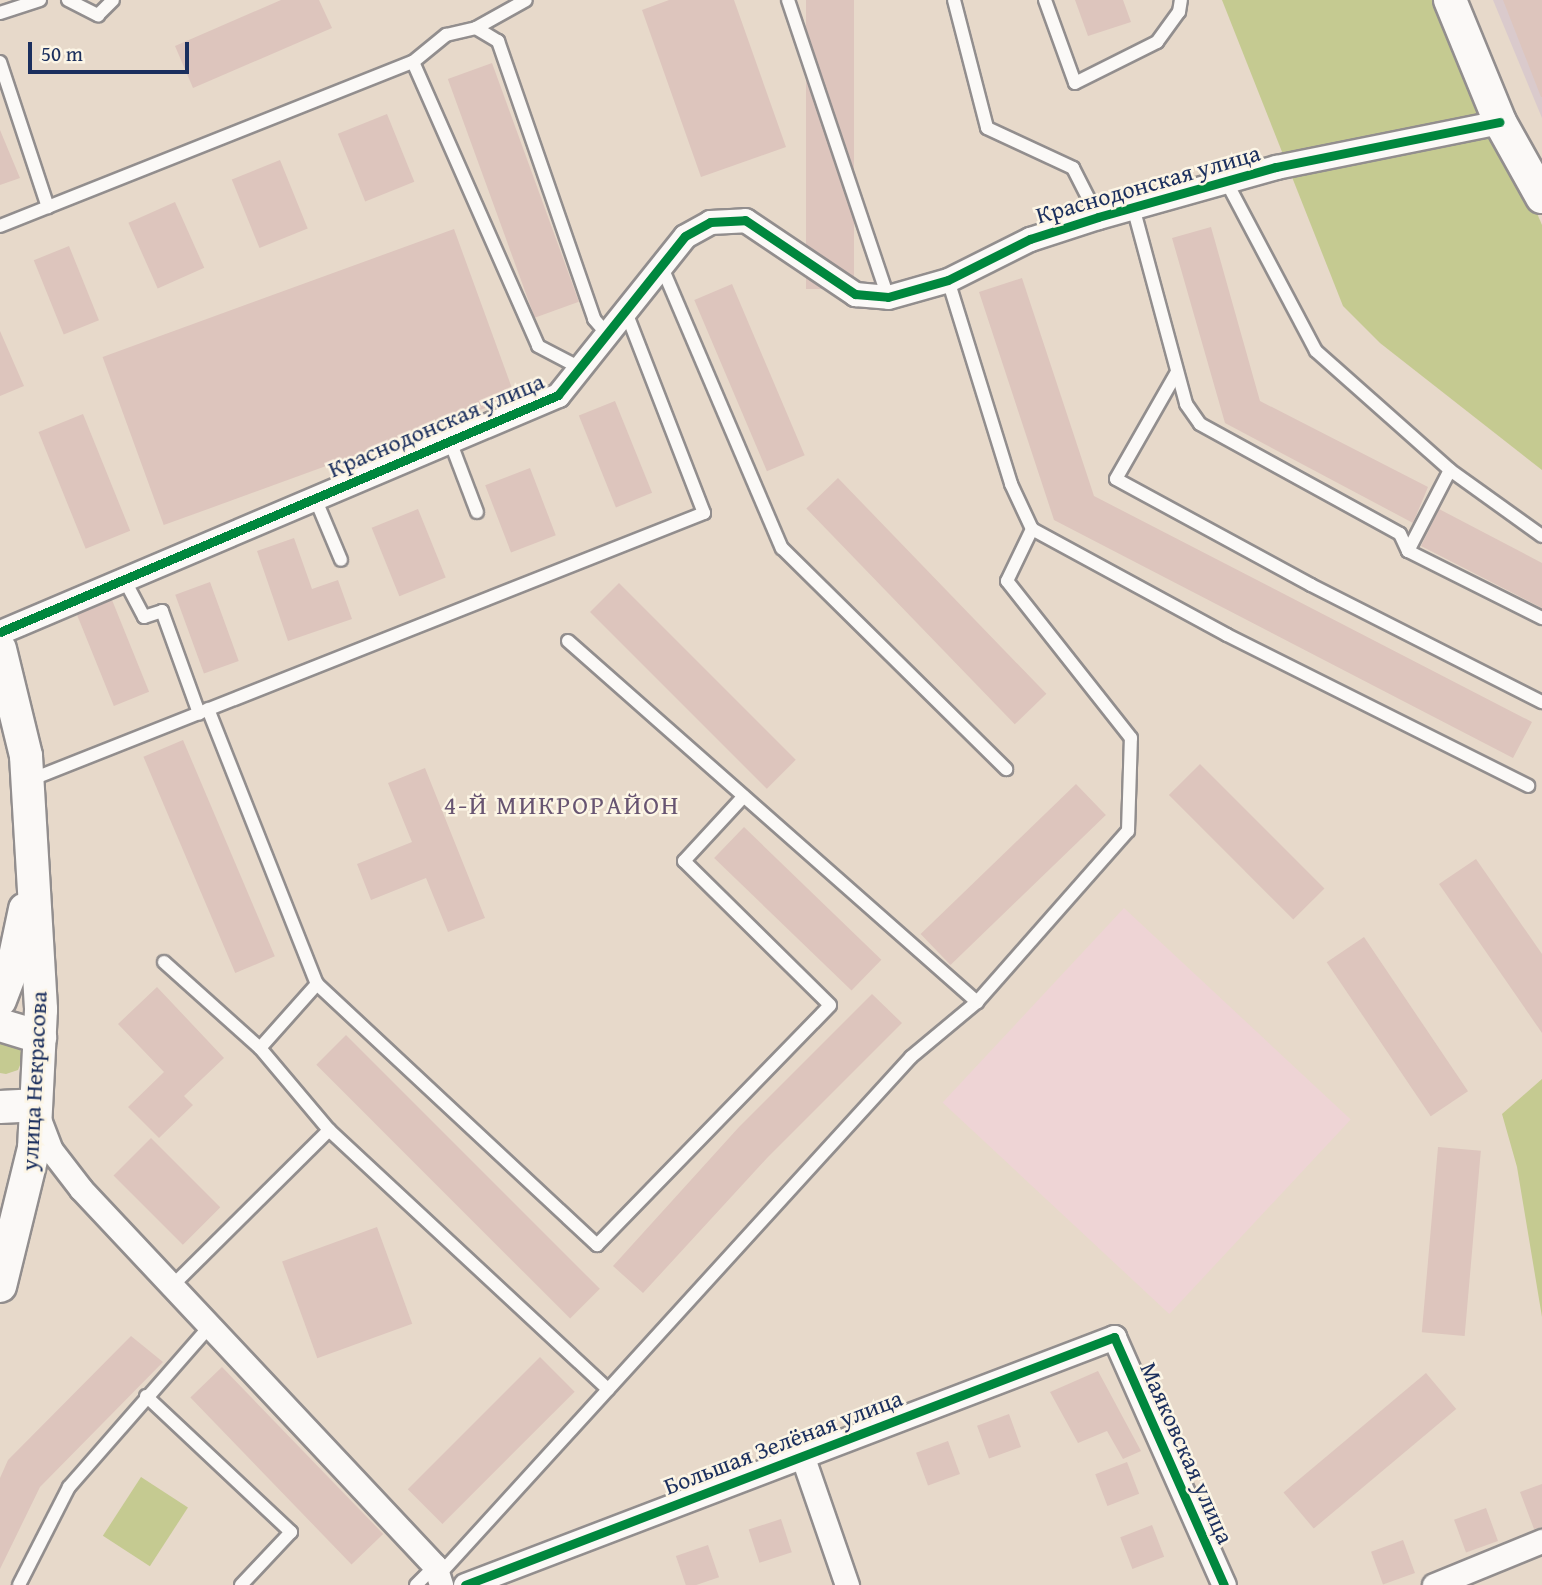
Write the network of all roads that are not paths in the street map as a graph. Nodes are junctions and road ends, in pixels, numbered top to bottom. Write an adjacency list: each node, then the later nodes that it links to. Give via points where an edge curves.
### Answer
1 (40, 0): 10 (lane)
2 (68, 0): 3 (lane, via 97,15)
3 (113, 0)
4 (526, 0): 11 (lane)
5 (788, 0): 23 (lane)
6 (954, 0): 19 (lane, via 986,128 1073,168)
7 (1045, 0): 8 (lane, via 1075,83 1157,42 1179,12)
8 (1181, 0)
9 (1450, 0): 14 (main road)
10 (0, 13)
11 (476, 28): 13 (lane, via 446,35); 25 (lane, via 498,41 594,319)
12 (0, 62): 17 (lane)
13 (413, 62): 17 (lane); 26 (lane, Краснодонская улица, via 538,346)
14 (1500, 122): 15 (street, Краснодонская улица); 16 (main road)
15 (1227, 181): 18 (street, Краснодонская улица); 29 (lane, via 1316,351)
16 (1542, 197)
17 (48, 207): 20 (lane)
18 (1133, 207): 19 (street, Краснодонская улица); 27 (lane)
19 (1098, 217): 22 (street, Краснодонская улица, via 1030,239)
20 (0, 226)
21 (661, 265): 23 (street, Краснодонская улица, via 685,236 710,222 745,220 855,294); 24 (street, Краснодонская улица); 43 (lane, via 782,548)
22 (948, 280): 23 (street, Краснодонская улица); 32 (lane, via 1011,484)
23 (888, 297)
24 (625, 308): 25 (street, Краснодонская улица); 42 (lane, via 704,513)
25 (607, 334): 26 (street, Краснодонская улица)
26 (583, 370): 28 (street, Краснодонская улица, via 558,395)
27 (1177, 372): 34 (lane, via 1186,404 1200,424 1399,534); 41 (lane, via 1116,479)
28 (450, 441): 30 (street, Краснодонская улица); 31 (lane)
29 (1450, 470): 33 (lane); 34 (lane)
30 (315, 498): 35 (lane); 36 (street, Краснодонская улица)
31 (477, 512)
32 (1032, 528): 45 (lane, via 1227,635); 51 (lane, via 1007,581 1131,738 1128,831)
33 (1542, 537)
34 (1408, 551): 37 (lane)
35 (341, 560)
36 (124, 579): 38 (street, Краснодонская улица); 42 (lane, via 145,617 162,611)
37 (1542, 618)
38 (0, 632)
39 (568, 641): 46 (lane)
40 (0, 649): 44 (main road, улица Некрасова, via 26,757)
41 (1542, 702)
42 (203, 711): 44 (lane); 49 (lane)
43 (1006, 769)
44 (26, 781): 47 (main road, улица Некрасова)
45 (1528, 786)
46 (744, 796): 49 (lane, via 684,861 830,1005 597,1245); 51 (lane)
47 (31, 873): 50 (main road, улица Некрасова, via 16,955); 53 (main road, улица Некрасова, via 38,926)
48 (164, 961): 54 (lane)
49 (317, 984): 54 (lane)
50 (0, 1000)
51 (976, 1002): 62 (lane, via 911,1057)
52 (0, 1025): 53 (main road)
53 (40, 1037): 55 (main road, улица Некрасова)
54 (260, 1048): 57 (lane)
55 (34, 1105): 56 (main road); 58 (main road, улица Некрасова, via 30,1174); 59 (street, via 59,1160)
56 (0, 1107)
57 (329, 1130): 59 (lane); 62 (lane)
58 (0, 1286)
59 (171, 1287): 60 (street)
60 (209, 1327): 63 (lane); 66 (street)
61 (1114, 1337): 64 (street, Большая Зелёная улица); 72 (street, Маяковская улица)
62 (608, 1389): 66 (lane)
63 (146, 1396): 67 (lane, via 69,1487); 68 (lane, via 291,1532)
64 (802, 1455): 70 (street, Большая Зелёная улица); 71 (street)
65 (1542, 1541): 73 (street)
66 (438, 1576): 69 (lane)
67 (19, 1585)
68 (241, 1585)
69 (416, 1585)
70 (465, 1585)
71 (847, 1585)
72 (1224, 1585)
73 (1434, 1585)

